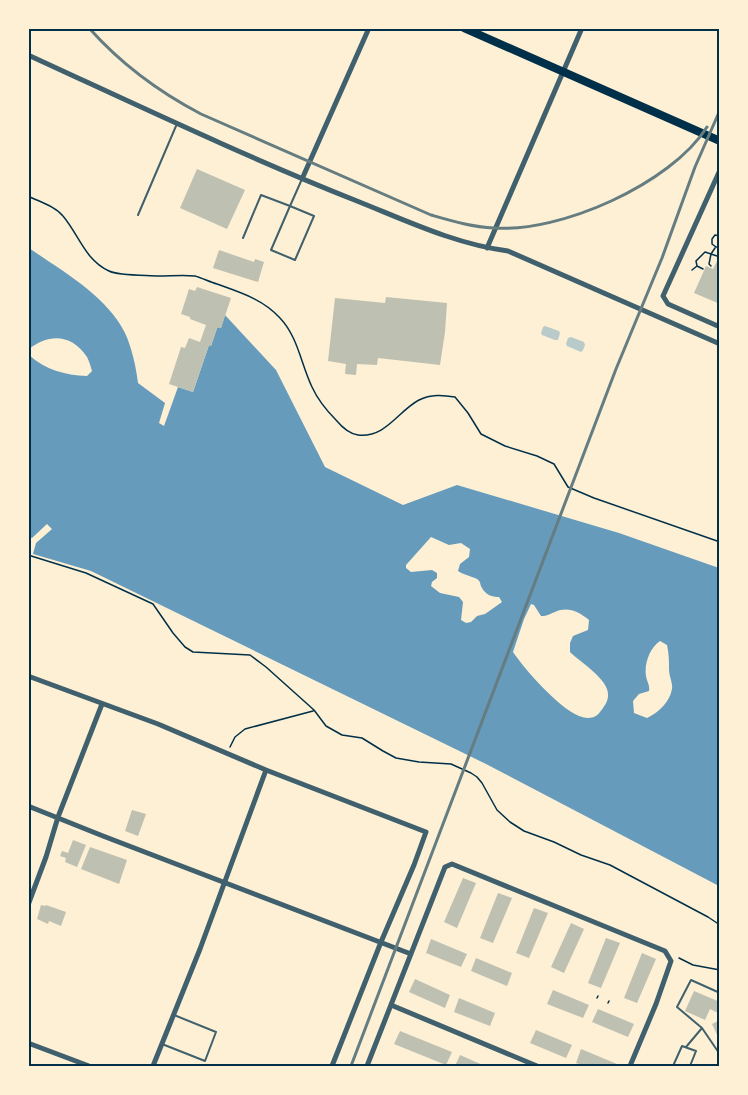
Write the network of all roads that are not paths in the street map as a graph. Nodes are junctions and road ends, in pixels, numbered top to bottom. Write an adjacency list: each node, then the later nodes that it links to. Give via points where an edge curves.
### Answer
1 (369, 28): 8 (street)
2 (464, 28): 6 (main road)
3 (582, 28): 12 (street)
4 (28, 55): 5 (street)
5 (177, 123): 8 (street); 10 (lane)
6 (720, 141)
7 (720, 170): 13 (street, via 663,296 668,304)
8 (302, 180): 9 (lane); 12 (street, via 453,239)
9 (290, 206): 9 (lane, via 271,250 295,260 314,216); 11 (lane, via 261,195)
10 (138, 215)
11 (243, 238)
12 (487, 248): 14 (street, via 508,251)
13 (720, 327)
14 (720, 344)
15 (28, 676): 16 (street)
16 (102, 704): 17 (street); 19 (street)
17 (266, 770): 20 (street); 22 (street, via 426,832)
18 (28, 806): 19 (street)
19 (58, 817): 20 (street); 21 (street)
20 (224, 881): 22 (street); 26 (street)
21 (28, 905)
22 (381, 942): 23 (street); 34 (street)
23 (411, 954): 25 (street); 37 (street, via 445,867 452,864 665,951 671,961)
24 (720, 993): 27 (lane, via 691,980 677,1007)
25 (392, 1005): 35 (street); 36 (street)
26 (174, 1015): 29 (street); 29 (lane, via 216,1032 205,1061)
27 (702, 1028): 30 (lane); 31 (lane)
28 (28, 1043): 32 (street)
29 (162, 1044): 33 (street)
30 (686, 1047): 38 (lane, via 682,1046); 39 (lane, via 696,1051)
31 (719, 1053)
32 (89, 1066)
33 (153, 1066)
34 (332, 1066)
35 (367, 1066)
36 (537, 1066)
37 (630, 1066)
38 (673, 1066)
39 (690, 1066)

